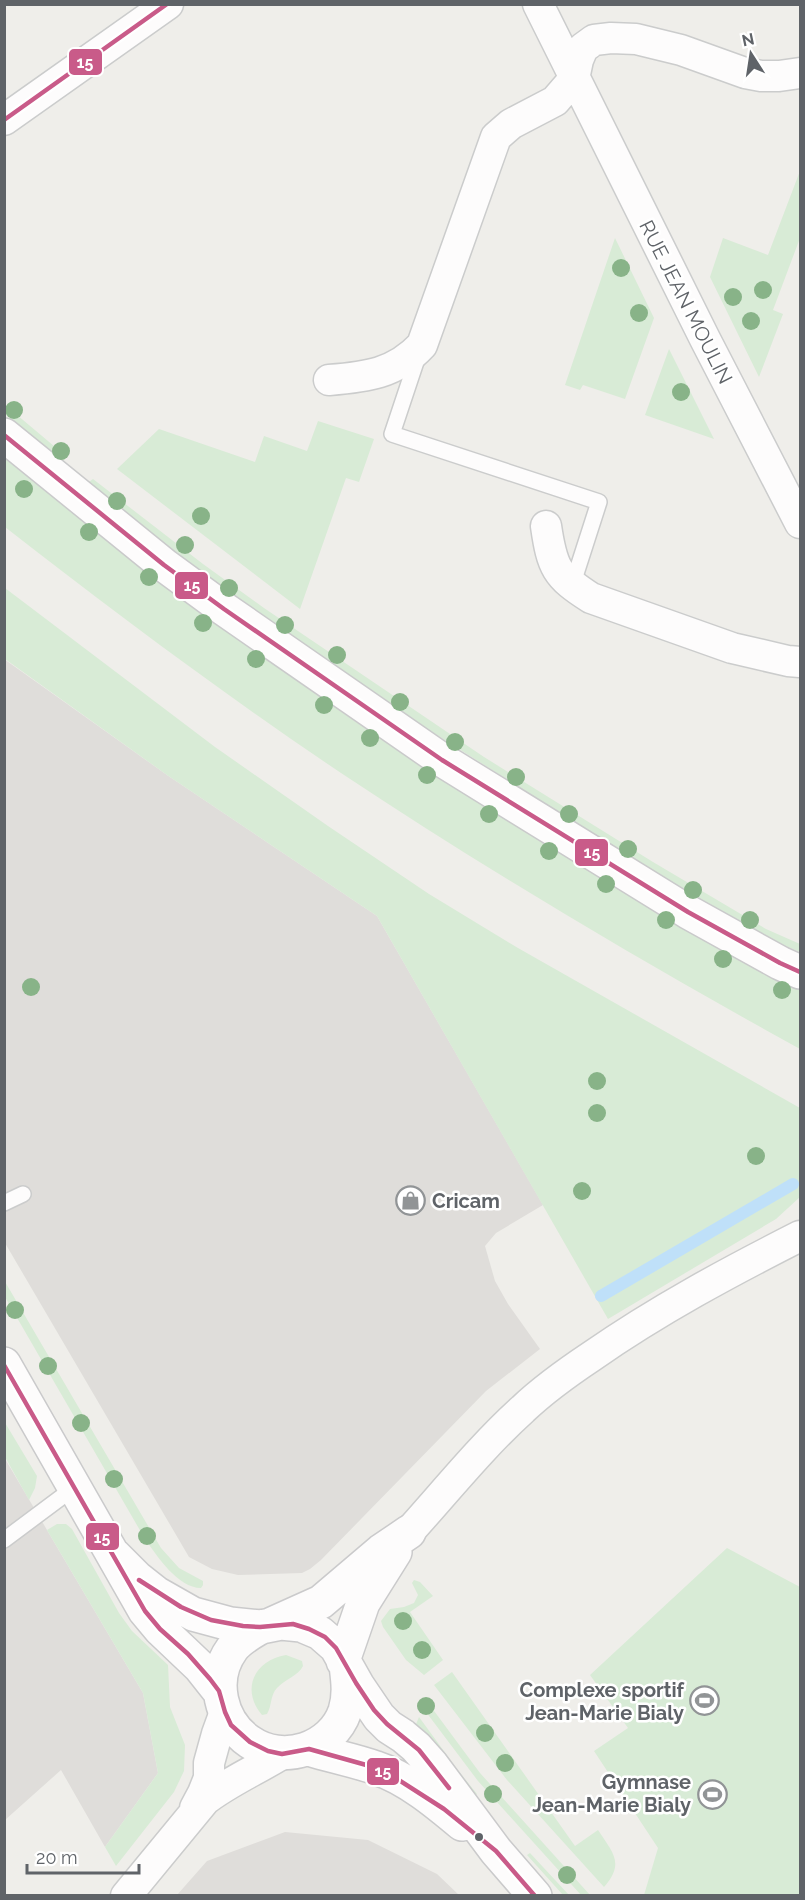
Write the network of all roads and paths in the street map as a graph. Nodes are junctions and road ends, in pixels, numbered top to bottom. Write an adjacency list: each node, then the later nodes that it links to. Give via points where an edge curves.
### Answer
1 (168, 4): 5 (street)
2 (538, 4): 4 (street, RUE JEAN MOULIN)
3 (801, 73): 4 (street, via 744,73 670,47 610,38 594,40 583,48)
4 (574, 79): 6 (street, via 555,101 511,124 496,137); 9 (street, RUE JEAN MOULIN)
5 (4, 120)
6 (422, 345): 7 (street, via 413,354 368,377); 11 (lane, via 392,434 599,502)
7 (329, 381)
8 (4, 435): 13 (street, via 164,565 442,760 688,912)
9 (801, 523)
10 (546, 526): 11 (street, via 553,559 561,576)
11 (572, 586): 12 (street, via 591,598 732,648)
12 (801, 662)
13 (801, 972)
14 (23, 1194): 15 (lane)
15 (4, 1203)
16 (801, 1236): 19 (street, via 655,1314 569,1372 495,1435)
17 (4, 1364): 18 (street)
18 (75, 1487): 20 (lane); 21 (street)
19 (409, 1532): 22 (street, via 321,1602); 23 (street, via 363,1603)
20 (4, 1540)
21 (114, 1555): 22 (street, via 156,1593 193,1614 230,1624); 24 (street, via 145,1611 200,1667)
22 (263, 1627): 23 (street, via 281,1623 302,1625 320,1633 336,1647); 24 (street, via 232,1648 220,1681)
23 (344, 1663): 25 (street, via 349,1690 337,1726 325,1739); 27 (street, via 380,1717 432,1765)
24 (222, 1702): 25 (street, via 231,1725 250,1742 268,1751); 26 (street, via 209,1778)
25 (295, 1751): 26 (street, via 220,1788); 27 (street, via 391,1774 444,1809)
26 (190, 1815): 28 (street)
27 (496, 1851): 29 (street)
28 (126, 1896)
29 (535, 1896)

